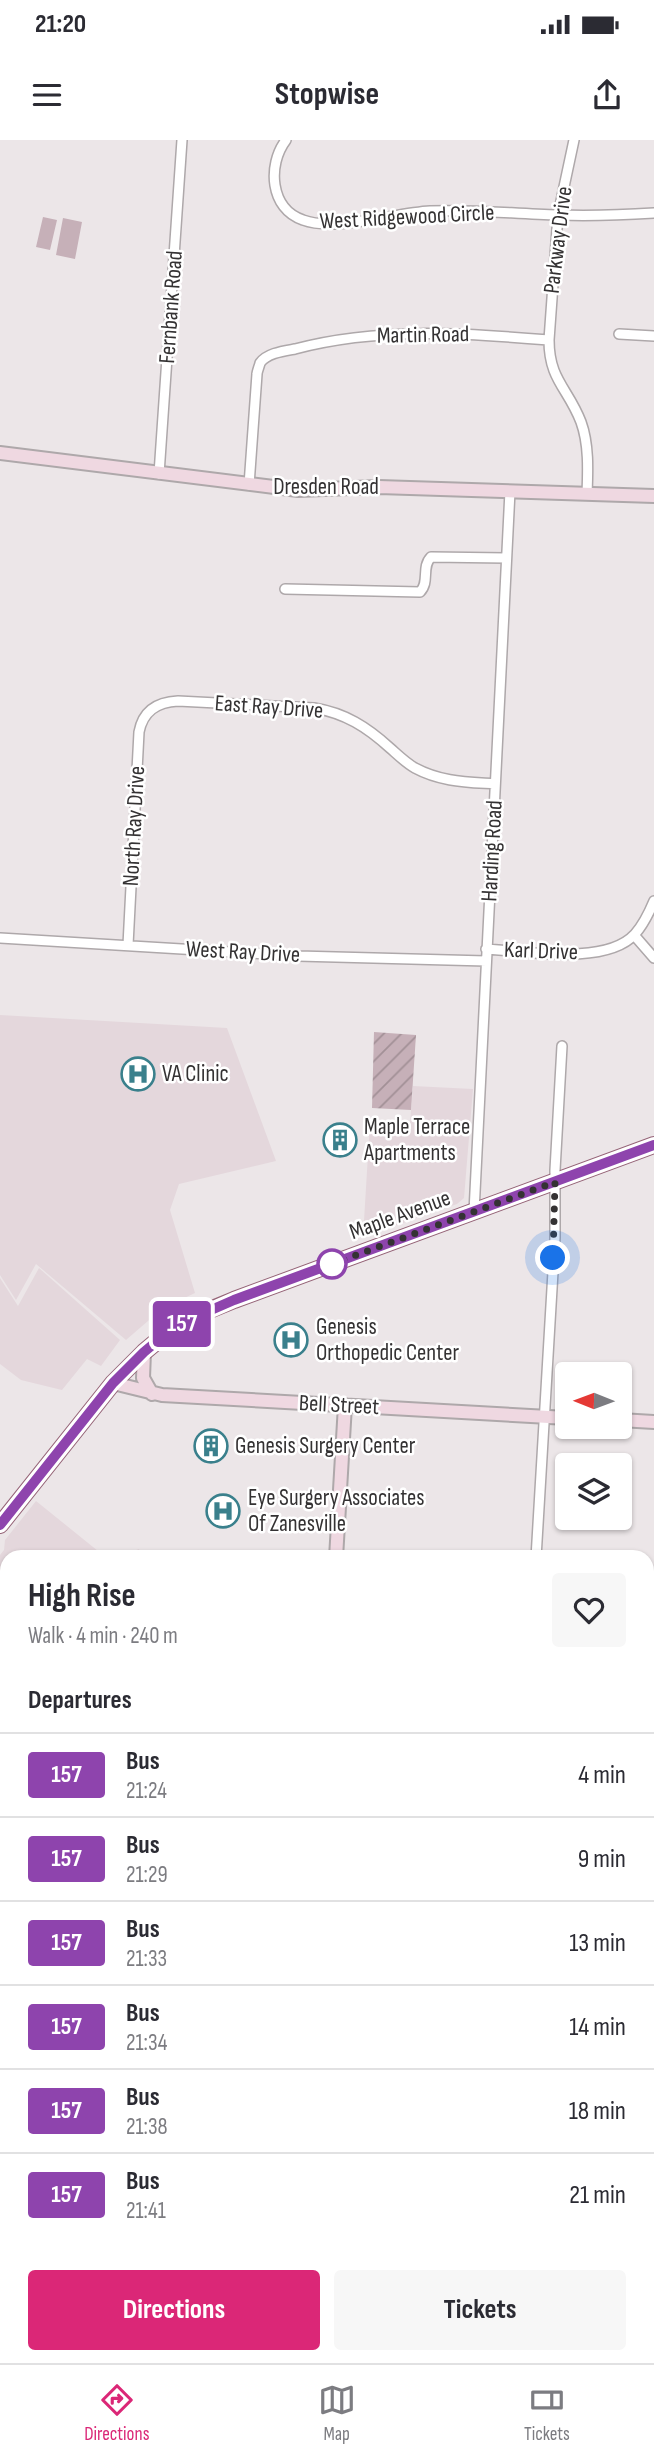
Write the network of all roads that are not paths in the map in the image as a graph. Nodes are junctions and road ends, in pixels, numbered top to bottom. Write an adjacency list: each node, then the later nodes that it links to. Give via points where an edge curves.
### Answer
1 (182, 140): 10 (street, Fernbank Road)
2 (286, 140): 5 (street, West Ridgewood Circle, via 276,156 276,192 285,210 301,220 334,224 427,211)
3 (574, 140): 5 (street, Parkway Drive)
4 (654, 213): 5 (street, West Ridgewood Circle)
5 (558, 215): 8 (street, Parkway Drive)
6 (619, 334): 7 (street)
7 (654, 336)
8 (549, 340): 11 (street, Martin Road, via 456,333 375,335 268,357 257,373); 13 (street, via 554,375 585,434)
9 (0, 453): 10 (street, Dresden Road)
10 (159, 474): 11 (street, Dresden Road)
11 (250, 485): 12 (street, Dresden Road, via 298,490 379,486)
12 (510, 491): 13 (street, Dresden Road); 15 (street, Harding Road)
13 (587, 494): 14 (street, Dresden Road)
14 (654, 496)
15 (506, 558): 16 (street, via 431,557 420,592); 18 (street, Harding Road)
16 (285, 589)
17 (150, 710): 18 (street, East Ray Drive, via 178,701 334,712 363,726 421,771 452,781); 22 (street, North Ray Drive, via 139,732)
18 (495, 784): 23 (street, Harding Road)
19 (654, 901): 20 (street)
20 (634, 935): 23 (street, Karl Drive, via 585,954); 24 (street)
21 (0, 938): 22 (street, West Ray Drive)
22 (128, 945): 25 (street, West Ray Drive)
23 (486, 949): 25 (street, Harding Road)
24 (654, 958)
25 (486, 961): 29 (street, Harding Road)
26 (562, 1046): 28 (street)
27 (654, 1145): 28 (main road, Maple Avenue)
28 (555, 1182): 29 (main road, Maple Avenue); 34 (street)
29 (474, 1212): 30 (main road, Maple Avenue, via 220,1305)
30 (144, 1352): 31 (main road, Maple Avenue); 32 (street, via 143,1378)
31 (113, 1383): 32 (street, Bell Street); 38 (main road, Maple Avenue)
32 (152, 1394): 33 (street, Bell Street)
33 (345, 1405): 34 (street, Bell Street); 39 (street)
34 (543, 1416): 35 (street, Bell Street); 40 (street)
35 (555, 1417)
36 (632, 1421): 37 (street)
37 (654, 1422)
38 (0, 1525)
39 (336, 1550)
40 (536, 1550)

